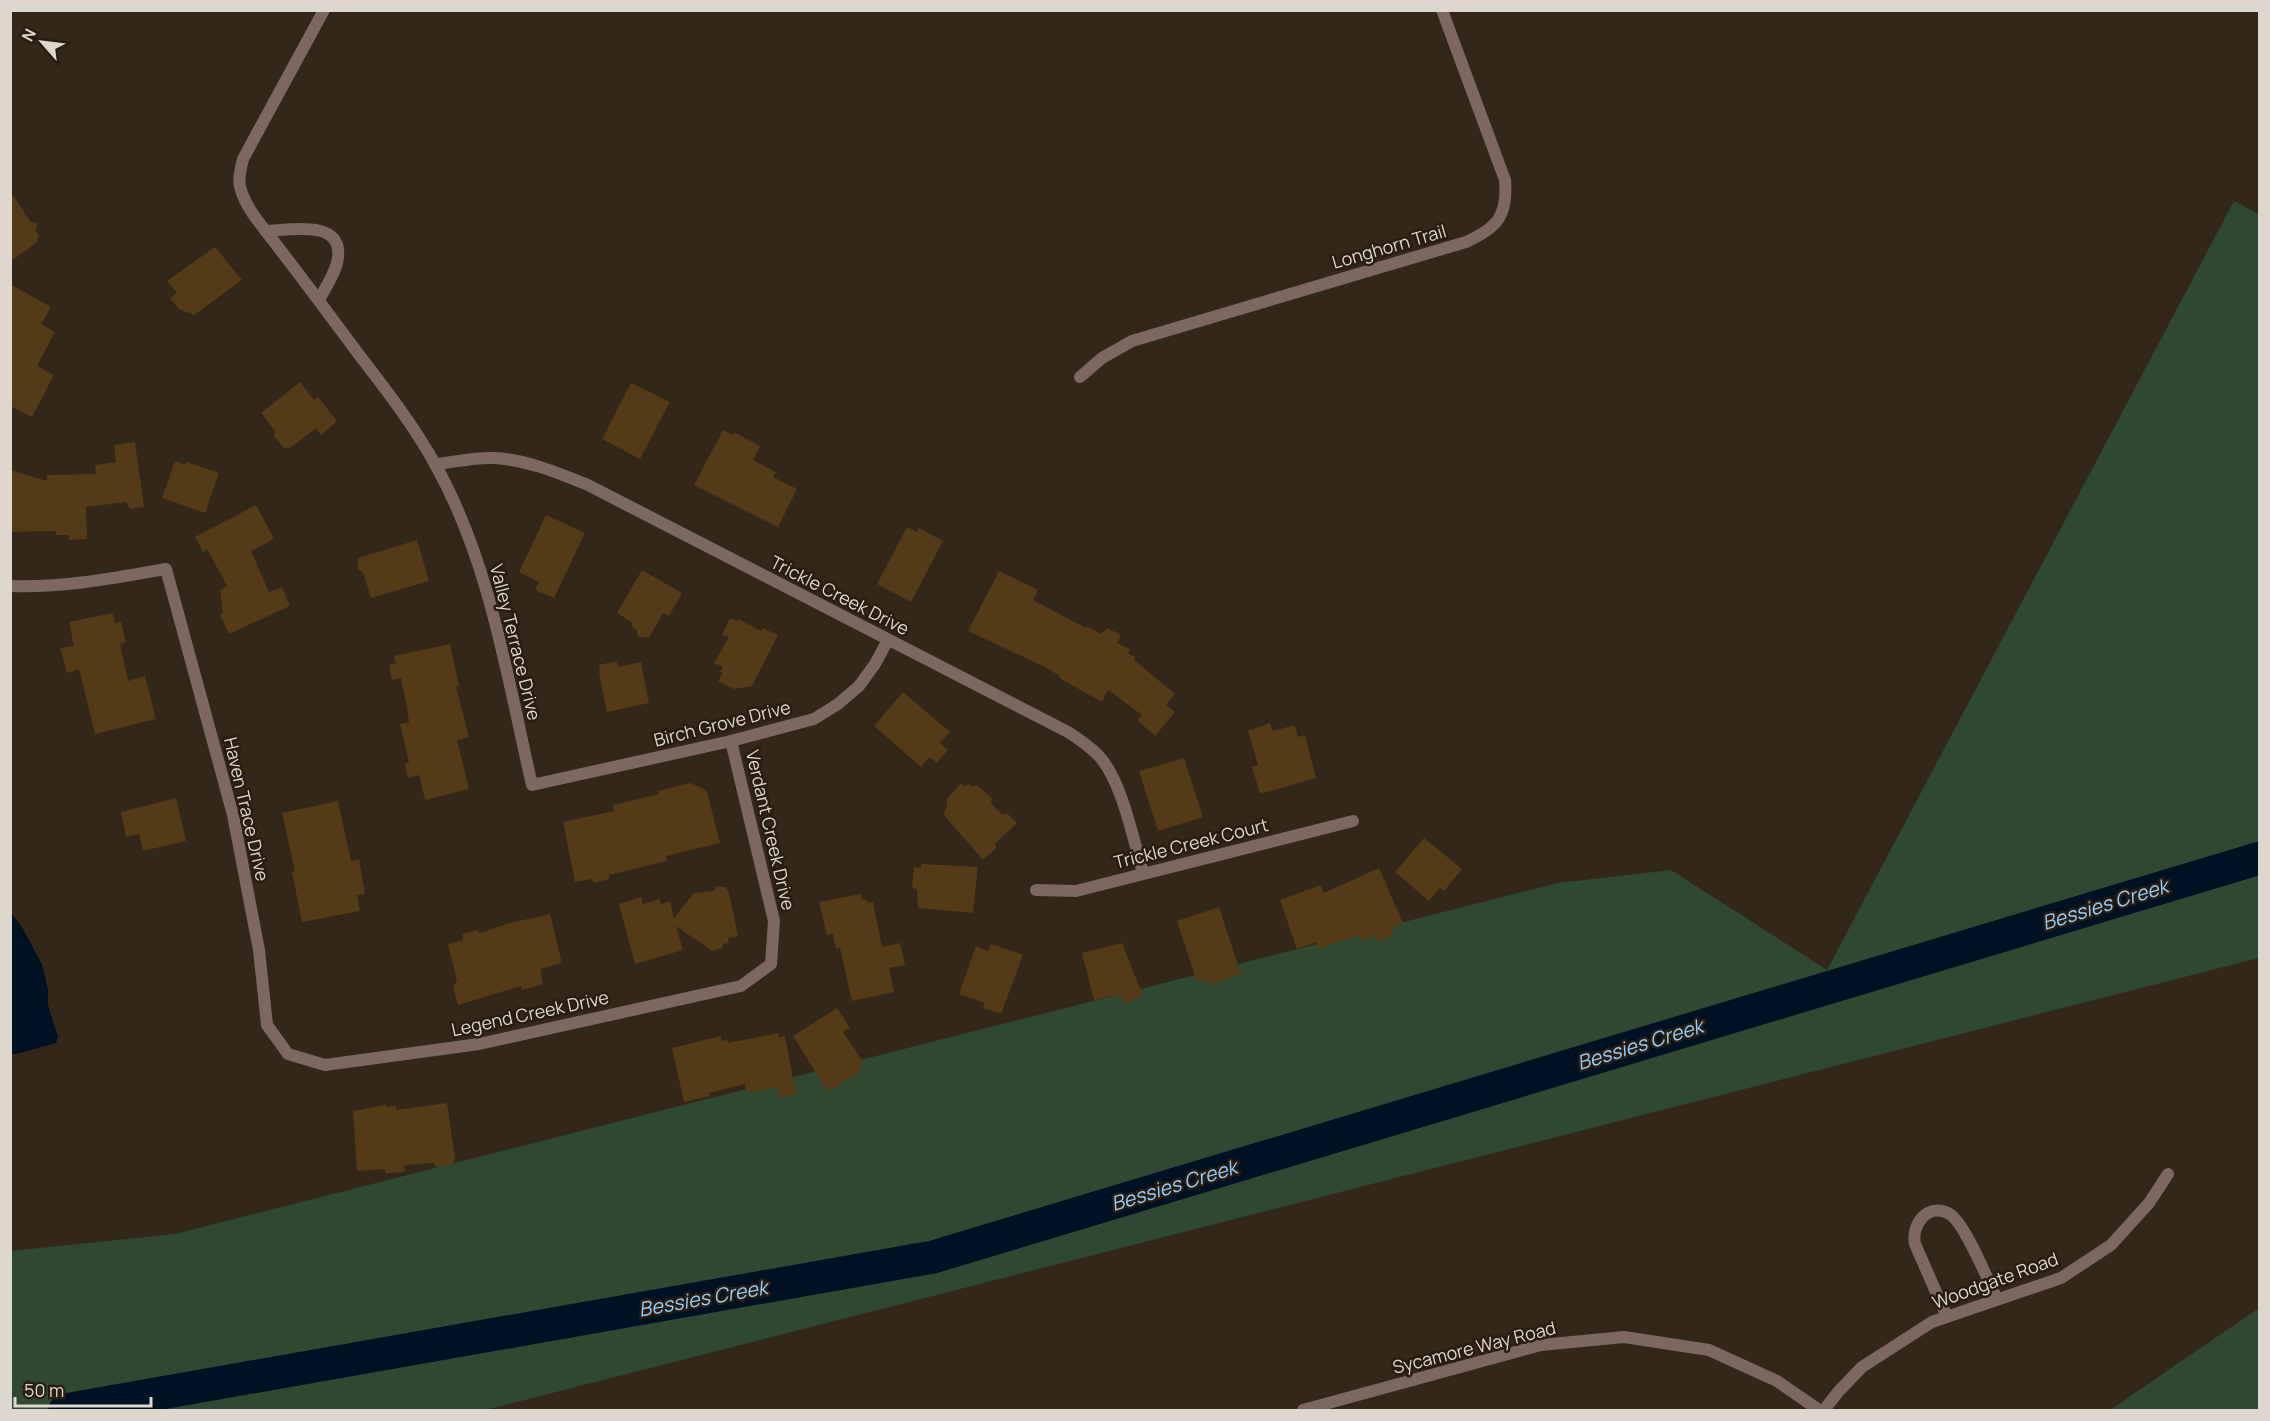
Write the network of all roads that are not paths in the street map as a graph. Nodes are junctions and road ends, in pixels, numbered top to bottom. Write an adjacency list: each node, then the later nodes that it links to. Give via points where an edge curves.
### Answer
1 (324, 10): 3 (street, Valley Terrace Drive, via 243,159 239,188)
2 (1442, 10): 5 (street, Longhorn Trail, via 1505,180 1507,199 1500,218 1485,233 1466,242 1132,341 1102,358)
3 (266, 231): 4 (street, Valley Terrace Drive); 4 (street, via 310,229 332,236 338,247 338,259)
4 (319, 300): 6 (street, Valley Terrace Drive, via 402,412)
5 (1080, 377)
6 (435, 464): 8 (street, Trickle Creek Drive, via 494,458 562,474); 10 (street, Valley Terrace Drive, via 475,555 492,610)
7 (10, 586): 15 (street, Haven Trace Drive, via 97,581 166,569 233,815 259,950 267,1025)
8 (888, 640): 9 (street, Birch Grove Drive, via 859,686 838,704 814,719); 12 (street, Trickle Creek Drive, via 1085,743 1110,771)
9 (731, 741): 10 (street, Birch Grove Drive); 14 (street, Verdant Creek Drive, via 774,921)
10 (532, 785)
11 (1353, 821): 12 (street, Trickle Creek Court)
12 (1143, 873): 13 (street, Trickle Creek Court, via 1076,891)
13 (1036, 890)
14 (771, 964): 15 (street, Legend Creek Drive, via 741,986 479,1044 324,1065)
15 (288, 1054)
16 (2168, 1174): 17 (street, Woodgate Road, via 2149,1203 2111,1245 2061,1278)
17 (1997, 1299): 18 (street, Woodgate Road); 18 (street, via 1956,1218 1932,1211 1919,1221 1914,1236)
18 (1947, 1317): 22 (street, Woodgate Road, via 1932,1322 1862,1367)
19 (1321, 1408): 20 (street, Sycamore Way Road); 21 (street, Sycamore Way Road, via 1541,1345 1624,1337 1709,1350 1777,1381)
20 (1303, 1410)
21 (1819, 1410)
22 (1824, 1410)

